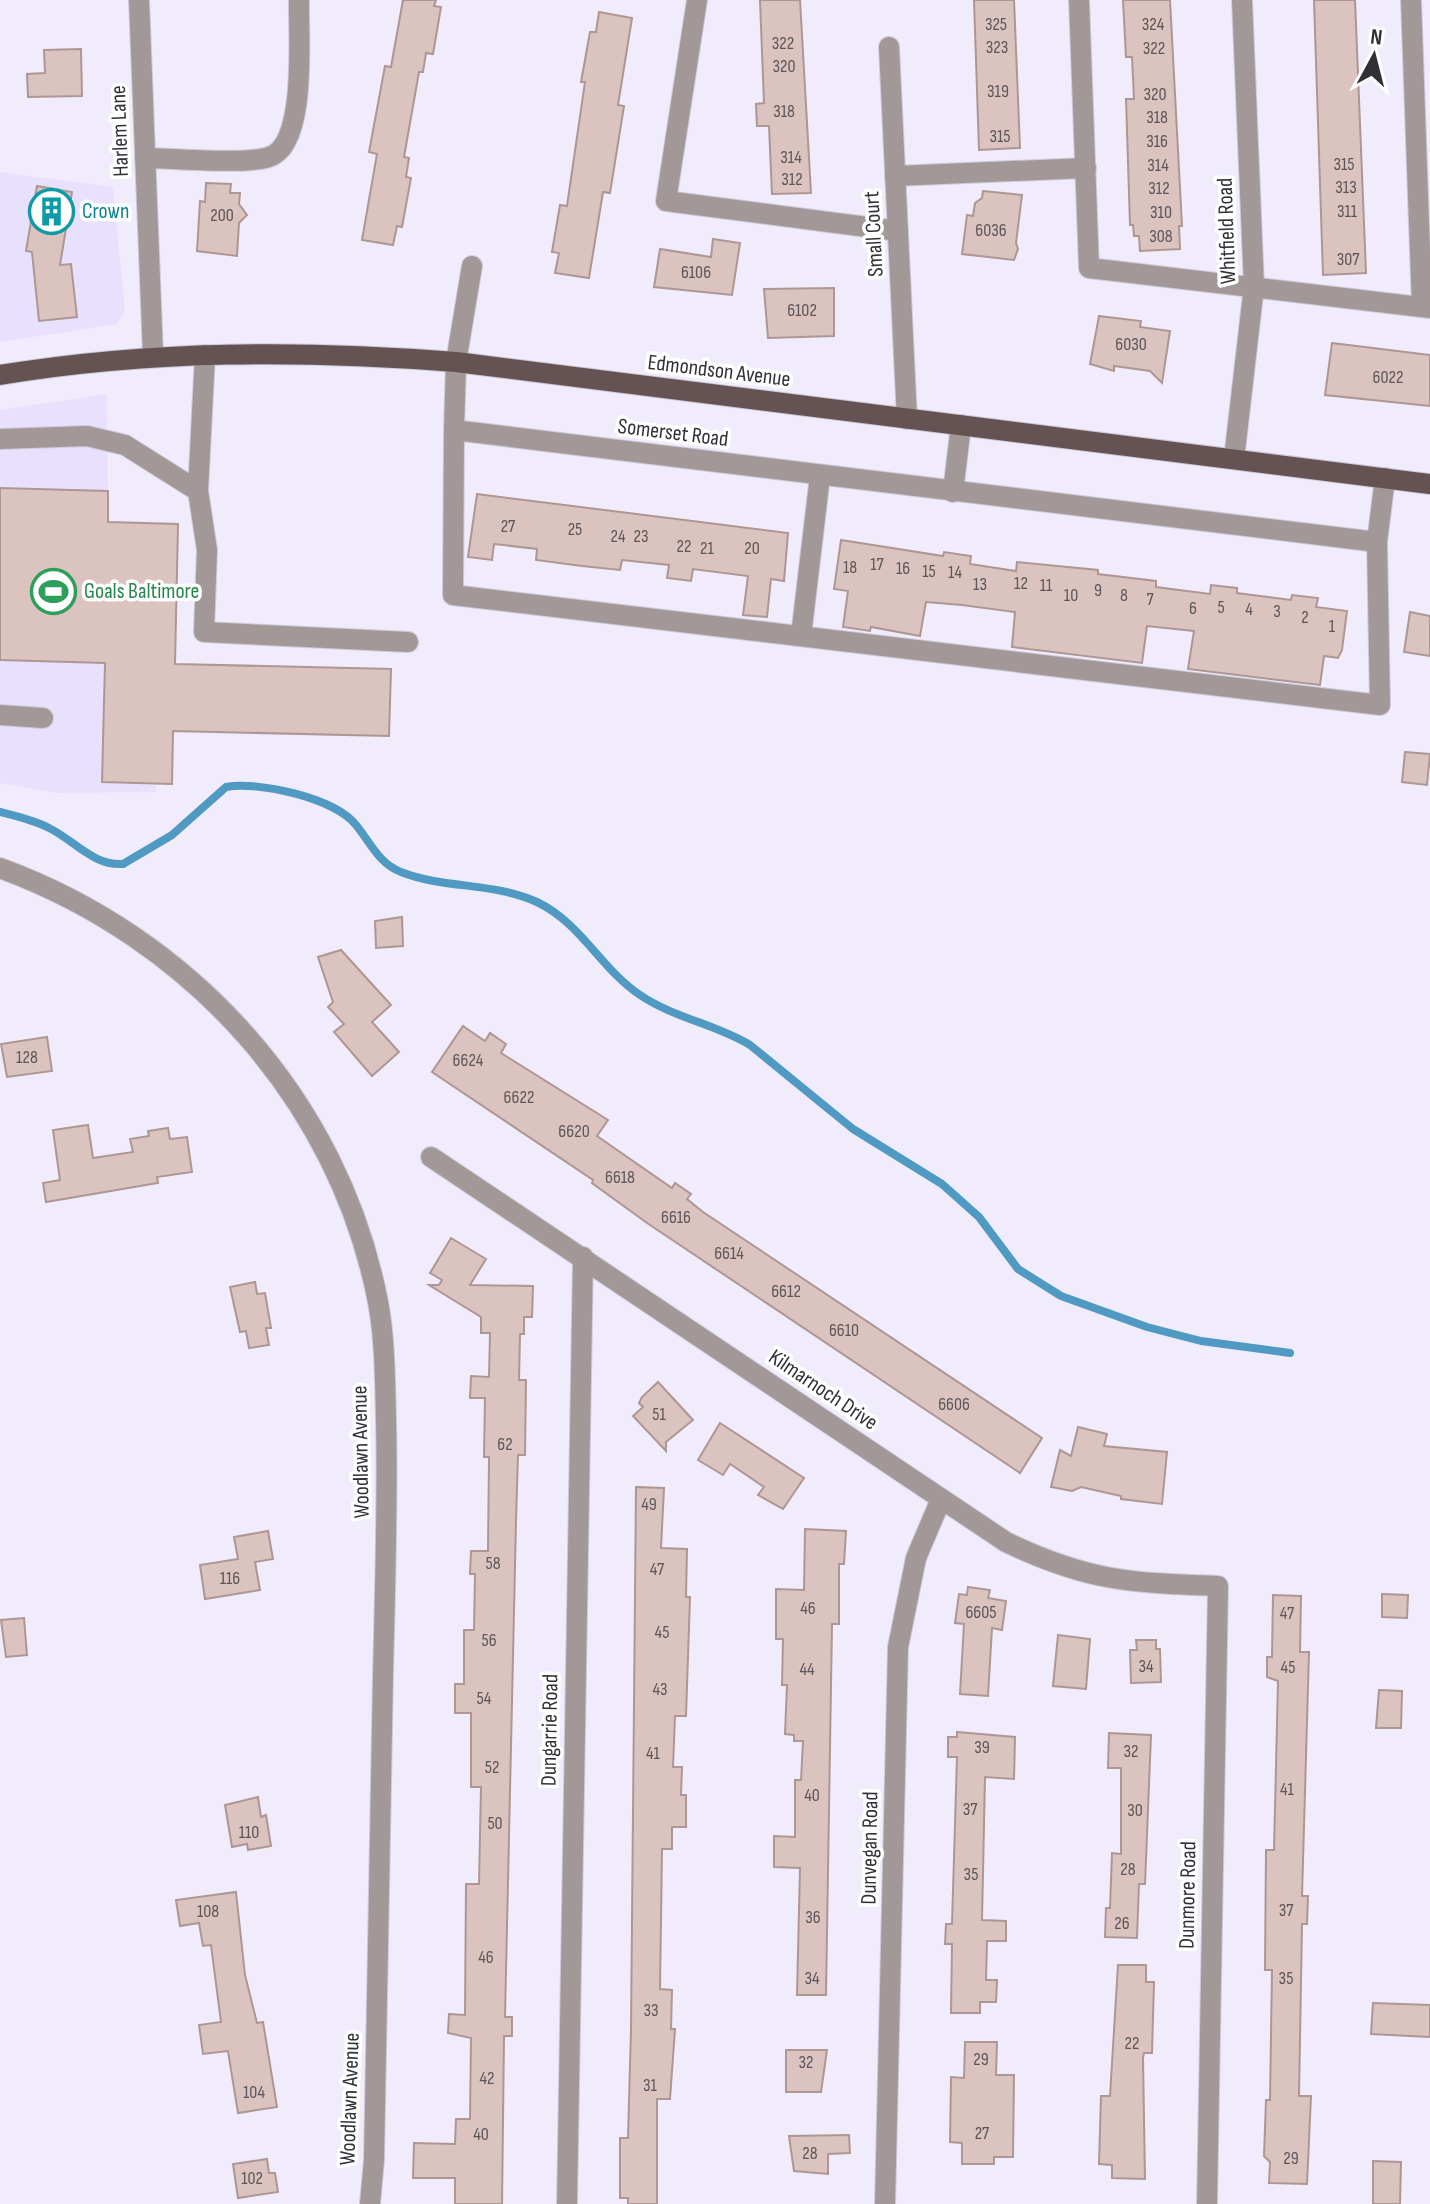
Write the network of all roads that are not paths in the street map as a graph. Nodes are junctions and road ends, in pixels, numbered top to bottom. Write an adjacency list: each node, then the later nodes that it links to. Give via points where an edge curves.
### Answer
1 (139, 0): 8 (street, Harlem Lane)
2 (299, 0): 8 (street, via 296,117 288,140 276,153 252,159)
3 (697, 0): 11 (street, via 666,201)
4 (1079, 0): 9 (street)
5 (1242, 0): 13 (street, Whitfield Road)
6 (1411, 0): 14 (street)
7 (889, 47): 10 (street, Small Court)
8 (145, 158): 15 (street, Harlem Lane)
9 (1086, 168): 10 (street); 13 (street, via 1089,268)
10 (895, 176): 11 (street, Small Court)
11 (898, 231): 19 (street, Small Court)
12 (472, 266): 17 (street)
13 (1254, 286): 14 (street); 23 (street, Whitfield Road)
14 (1426, 307)
15 (153, 355): 16 (main road, Edmondson Avenue); 18 (main road, Edmondson Avenue)
16 (205, 355): 17 (main road, Edmondson Avenue, via 372,355); 27 (street)
17 (456, 362): 19 (main road, Edmondson Avenue); 21 (street)
18 (0, 375)
19 (907, 419): 20 (main road, Edmondson Avenue)
20 (961, 425): 23 (main road, Edmondson Avenue); 28 (street)
21 (454, 430): 24 (street, Somerset Road); 30 (street, via 453,595)
22 (0, 439): 27 (street, via 87,436 125,445)
23 (1234, 459): 25 (main road, Edmondson Avenue)
24 (820, 476): 28 (street, Somerset Road); 30 (street)
25 (1385, 478): 26 (main road, Edmondson Avenue); 29 (street)
26 (1430, 484)
27 (198, 491): 31 (street, via 207,550 204,632)
28 (953, 492): 29 (street, Somerset Road)
29 (1377, 542): 30 (street, via 1380,705)
30 (801, 636)
31 (408, 642)
32 (0, 715): 33 (street)
33 (43, 718)
34 (0, 868): 39 (street, Woodlawn Avenue, via 97,914 164,956 263,1052 299,1100 334,1167 360,1237 378,1303 387,1464)
35 (431, 1157): 36 (street, Kilmarnoch Drive)
36 (583, 1257): 37 (street, Kilmarnoch Drive); 40 (street, Dungarrie Road)
37 (941, 1499): 38 (street, Kilmarnoch Drive, via 1006,1542 1086,1575); 41 (street, Dunvegan Road, via 916,1558 898,1647)
38 (1218, 1586): 42 (street, Dunmore Road)
39 (370, 2204)
40 (567, 2204)
41 (885, 2204)
42 (1207, 2204)

